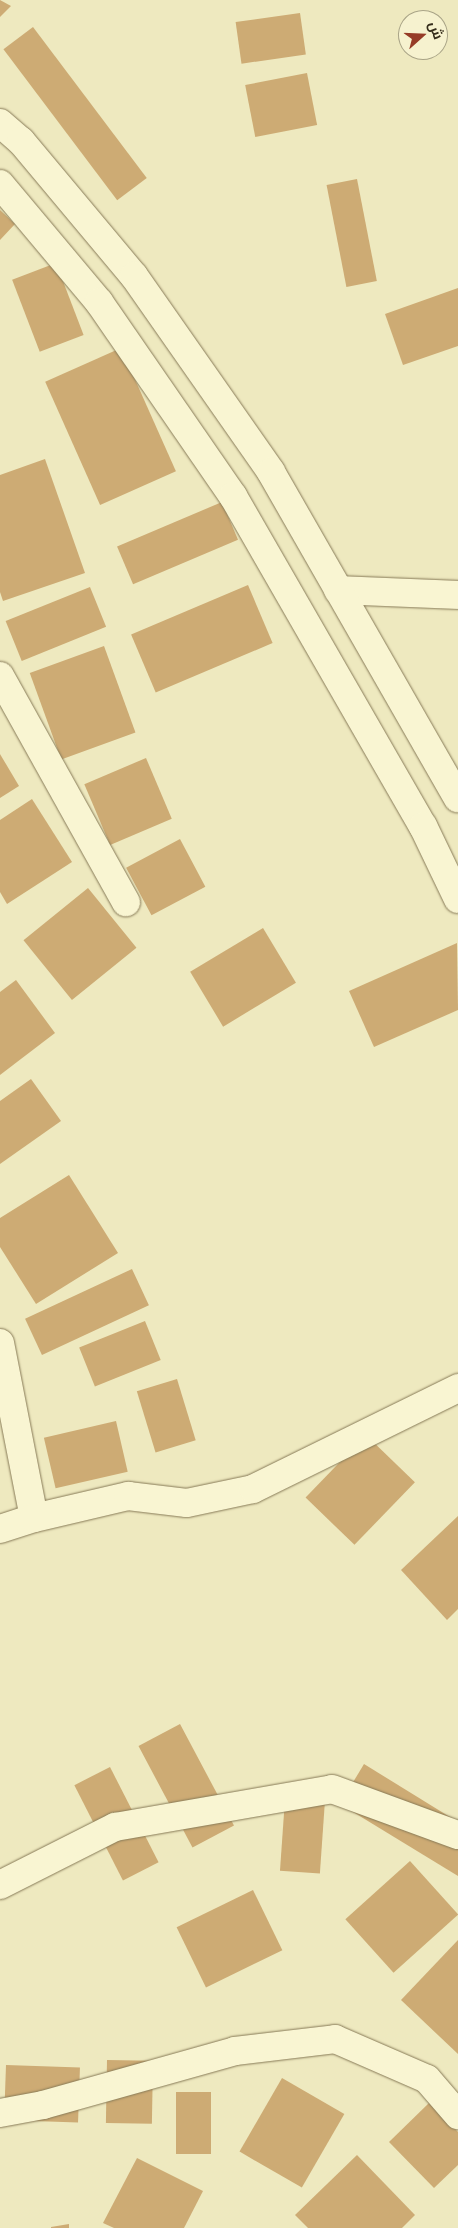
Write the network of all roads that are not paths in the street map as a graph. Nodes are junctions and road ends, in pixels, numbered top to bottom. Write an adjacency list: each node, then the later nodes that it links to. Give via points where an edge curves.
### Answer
1 (0, 123): 3 (street, via 22,141 134,276 270,472)
2 (0, 184): 7 (street, via 99,302 234,496 423,826)
3 (338, 590): 4 (street); 6 (street)
4 (458, 595)
5 (0, 676): 8 (street)
6 (458, 798)
7 (458, 900)
8 (126, 902)
9 (0, 1343): 11 (street)
10 (458, 1388): 11 (street, via 253,1489 187,1503 128,1496)
11 (34, 1518): 12 (street)
12 (0, 1529)
13 (458, 1835): 14 (street, via 332,1789 115,1827)
14 (0, 1885)
15 (0, 2113): 16 (street, via 43,2105 235,2051 335,2039 427,2079)
16 (458, 2115)

